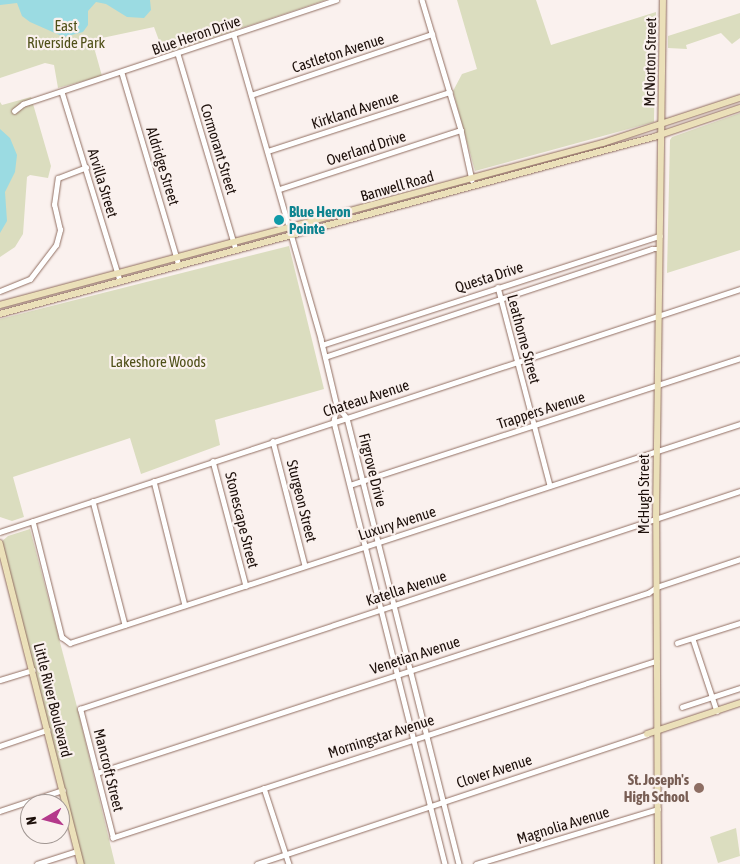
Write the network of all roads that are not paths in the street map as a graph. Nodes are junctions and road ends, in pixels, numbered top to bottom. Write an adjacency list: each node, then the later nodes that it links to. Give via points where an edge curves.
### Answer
1 (336, 0): 5 (street, Blue Heron Drive)
2 (422, 0): 4 (street)
3 (664, 0): 14 (main road, McNorton Street)
4 (432, 34): 9 (street); 10 (street, Castleton Avenue)
5 (234, 36): 6 (street, Blue Heron Drive); 10 (street, Firgrove Drive)
6 (178, 54): 7 (street, Blue Heron Drive); 25 (street, Cormorant Street)
7 (122, 73): 8 (street, Blue Heron Drive); 28 (street, Aldridge Street)
8 (62, 92): 13 (street, Blue Heron Drive, via 24,104); 18 (street, Arvilla Street)
9 (450, 92): 15 (street); 17 (street, Kirkland Avenue)
10 (251, 95): 17 (street, Firgrove Drive)
11 (740, 98): 14 (main road, Banwell Road)
12 (740, 108): 16 (main road, Banwell Road)
13 (14, 111)
14 (661, 125): 16 (main road, McHugh Street); 19 (main road, Banwell Road)
15 (461, 130): 19 (street); 21 (street, Overland Drive)
16 (661, 135): 20 (main road, Banwell Road); 24 (main road, McHugh Street)
17 (268, 151): 21 (street, Firgrove Drive)
18 (86, 167): 32 (street, Arvilla Street); 36 (street, via 58,178 54,205 60,230 56,244 30,279)
19 (471, 178): 20 (street); 22 (main road, Banwell Road)
20 (473, 186): 23 (main road, Banwell Road)
21 (280, 189): 22 (street, Firgrove Drive)
22 (291, 228): 23 (street, Firgrove Drive); 25 (main road, Banwell Road)
23 (293, 236): 27 (main road, Banwell Road); 43 (street, Firgrove Drive)
24 (660, 236): 26 (main road, McHugh Street); 29 (street, Questa Drive)
25 (234, 242): 27 (street, Cormorant Street); 28 (main road, Banwell Road)
26 (660, 249): 31 (street, Questa Drive); 40 (main road, McHugh Street)
27 (236, 250): 30 (main road, Banwell Road)
28 (177, 257): 30 (street, Aldridge Street); 32 (main road, Banwell Road)
29 (576, 261): 31 (street); 34 (street, Questa Drive)
30 (179, 266): 33 (main road, Banwell Road)
31 (580, 272): 37 (street, Questa Drive)
32 (117, 273): 33 (street, Arvilla Street); 38 (main road, Banwell Road)
33 (120, 281): 39 (main road, Banwell Road)
34 (498, 287): 37 (street, Leathorne Street); 41 (street, Questa Drive)
35 (740, 289): 40 (street, Chateau Avenue)
36 (0, 291)
37 (501, 299): 42 (street, Questa Drive); 46 (street, Leathorne Street)
38 (0, 305)
39 (0, 314)
40 (659, 315): 46 (street, Chateau Avenue); 47 (main road, McHugh Street)
41 (410, 316): 42 (street); 43 (street, Questa Drive)
42 (414, 328): 44 (street, Questa Drive)
43 (322, 345): 44 (street, Firgrove Drive)
44 (325, 356): 48 (street, Firgrove Drive)
45 (740, 358): 47 (street, Trappers Avenue)
46 (517, 361): 49 (street, Chateau Avenue); 52 (street, Leathorne Street)
47 (658, 384): 52 (street, Trappers Avenue); 54 (main road, McHugh Street)
48 (337, 406): 49 (street, Firgrove Drive); 50 (street, Firgrove Drive)
49 (347, 418): 50 (street, Chateau Avenue); 57 (street, Firgrove Drive)
50 (334, 422): 53 (street, Chateau Avenue); 58 (street, Firgrove Drive)
51 (740, 424): 54 (street, Luxury Avenue)
52 (534, 425): 57 (street, Trappers Avenue); 59 (street, Leathorne Street)
53 (274, 441): 55 (street, Chateau Avenue); 69 (street, Sturgeon Street)
54 (657, 451): 59 (street, Luxury Avenue); 62 (main road, McHugh Street)
55 (213, 461): 56 (street, Chateau Avenue); 70 (street, Stonescape Street)
56 (154, 481): 61 (street, Chateau Avenue); 72 (street)
57 (363, 481): 58 (street, Trappers Avenue); 66 (street, Firgrove Drive)
58 (350, 485): 67 (street, Firgrove Drive)
59 (550, 486): 66 (street, Luxury Avenue)
60 (740, 491): 62 (street, Katella Avenue)
61 (93, 501): 63 (street, Chateau Avenue); 76 (street)
62 (656, 518): 71 (main road, McHugh Street); 73 (street, Katella Avenue)
63 (33, 521): 64 (street, Chateau Avenue); 76 (street, Luxury Avenue, via 62,637 70,643)
64 (0, 532)
65 (0, 543): 80 (main road, Little River Boulevard)
66 (377, 543): 67 (street, Luxury Avenue); 73 (street, Firgrove Drive)
67 (366, 546): 69 (street, Luxury Avenue); 74 (street, Firgrove Drive)
68 (740, 559): 71 (street, Venetian Avenue)
69 (305, 566): 70 (street, Luxury Avenue)
70 (246, 586): 72 (street, Luxury Avenue)
71 (657, 587): 79 (main road, McHugh Street); 81 (street, Venetian Avenue, via 648,593)
72 (185, 605): 76 (street, Luxury Avenue)
73 (394, 605): 74 (street, Katella Avenue); 81 (street, Firgrove Drive)
74 (382, 609): 82 (street, Firgrove Drive); 88 (street, Katella Avenue)
75 (740, 623): 77 (street)
76 (125, 625)
77 (693, 639): 78 (street); 85 (street)
78 (677, 644)
79 (657, 661): 91 (main road, McHugh Street); 92 (street, Morningstar Avenue)
80 (32, 670): 83 (street); 90 (main road, Little River Boulevard)
81 (410, 670): 82 (street, Venetian Avenue); 92 (street, Firgrove Drive)
82 (397, 674): 94 (street, Firgrove Drive); 96 (street, Venetian Avenue)
83 (0, 680)
84 (740, 688): 85 (street)
85 (712, 697): 87 (street); 89 (street)
86 (740, 703): 89 (main road, Clover Avenue)
87 (682, 707)
88 (80, 709): 96 (street, Mancroft Street)
89 (716, 711): 91 (main road, Clover Avenue)
90 (47, 730): 95 (street); 98 (main road, Little River Boulevard)
91 (658, 731): 93 (main road, Clover Avenue); 101 (main road, McHugh Street)
92 (426, 734): 94 (street, Morningstar Avenue); 99 (street, Firgrove Drive)
93 (647, 734): 99 (street, Clover Avenue)
94 (414, 738): 97 (street, Morningstar Avenue); 100 (street, Firgrove Drive)
95 (0, 746)
96 (97, 773): 103 (street, Mancroft Street)
97 (264, 788): 103 (street, Morningstar Avenue); 105 (street)
98 (62, 790): 102 (street); 104 (main road, Little River Boulevard)
99 (442, 801): 100 (street, Clover Avenue); 111 (street, Firgrove Drive)
100 (431, 805): 105 (street, Clover Avenue); 110 (street, Firgrove Drive)
101 (658, 809): 112 (street, Magnolia Avenue); 113 (main road, McHugh Street)
102 (0, 811)
103 (113, 838)
104 (78, 851): 106 (street); 107 (main road, Little River Boulevard)
105 (286, 854): 108 (street, Clover Avenue); 109 (street)
106 (37, 864)
107 (81, 864)
108 (257, 864)
109 (289, 864)
110 (445, 864)
111 (459, 864)
112 (476, 864)
113 (658, 864)

